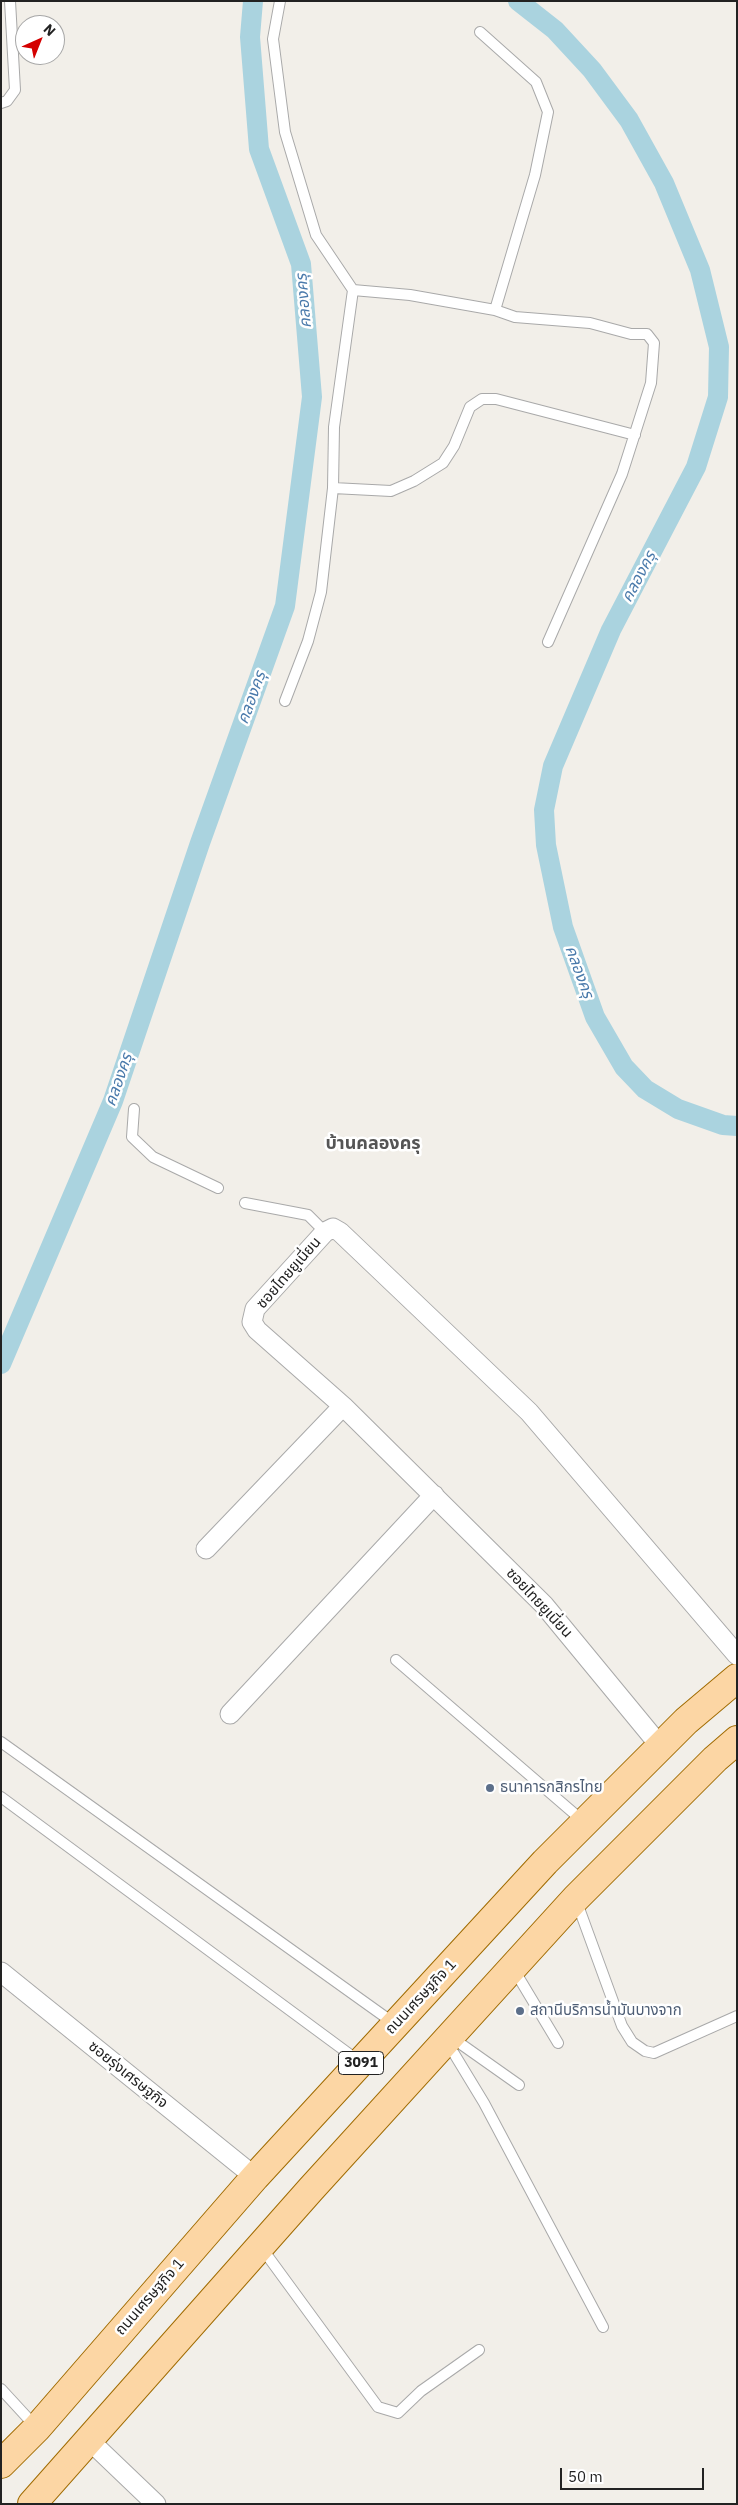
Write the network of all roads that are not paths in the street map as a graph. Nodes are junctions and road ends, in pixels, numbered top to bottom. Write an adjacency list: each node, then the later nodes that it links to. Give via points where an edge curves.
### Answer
1 (10, 1): 4 (lane, via 15,90)
2 (280, 1): 5 (lane, via 273,39 285,132 316,236)
3 (480, 32): 6 (lane, via 536,82 548,112 535,175)
4 (1, 104)
5 (353, 290): 6 (lane, via 410,295); 8 (lane, via 334,427)
6 (496, 310): 7 (lane, via 515,317 590,323 631,334 647,334 654,343 652,383)
7 (635, 435): 8 (lane, via 496,399 482,399 470,406 454,446 443,463 414,481 391,491); 9 (lane, via 622,474)
8 (333, 488): 10 (lane, via 321,592 308,641)
9 (548, 642)
10 (285, 701)
11 (134, 1109): 12 (lane, via 132,1137 153,1158)
12 (218, 1188)
13 (245, 1203): 14 (lane, via 308,1215)
14 (325, 1232): 15 (street, ซอยไทยยูเนี่ยน, via 255,1310 252,1322); 18 (street, ซอยไทยยูเนี่ยน, via 333,1228 340,1232 529,1412)
15 (343, 1406): 16 (street, ซอยไทยยูเนี่ยน); 17 (street)
16 (434, 1495): 21 (street); 24 (street, ซอยไทยยูเนี่ยน, via 544,1605)
17 (206, 1549)
18 (737, 1655)
19 (396, 1660): 26 (lane)
20 (737, 1678): 24 (main road, ถนนเศรษฐกิจ 1 / 3091)
21 (230, 1714)
22 (737, 1740): 27 (main road)
23 (1, 1742): 31 (lane)
24 (661, 1746): 26 (main road, ถนนเศรษฐกิจ 1 / 3091)
25 (1, 1797): 34 (lane)
26 (585, 1822): 31 (main road, ถนนเศรษฐกิจ 1 / 3091)
27 (576, 1898): 28 (main road); 30 (lane, via 622,2026 632,2042 654,2053)
28 (513, 1967): 32 (main road); 33 (lane)
29 (1, 1972): 36 (street, ซอยรุ่งเศรษฐกิจ)
30 (737, 2016)
31 (396, 2025): 34 (main road, ถนนเศรษฐกิจ 1 / 3091)
32 (448, 2039): 35 (lane); 37 (main road); 38 (lane)
33 (558, 2042)
34 (361, 2063): 36 (main road, ถนนเศรษฐกิจ 1 / 3091)
35 (520, 2085)
36 (255, 2177): 41 (main road, ถนนเศรษฐกิจ 1 / 3091)
37 (260, 2246): 39 (lane, via 378,2408 398,2413 421,2391); 42 (main road)
38 (603, 2327)
39 (479, 2350)
40 (1, 2389): 41 (lane)
41 (37, 2428): 43 (main road, ถนนเศรษฐกิจ 1 / 3091)
42 (89, 2440): 44 (main road); 45 (street)
43 (2, 2460)
44 (32, 2504)
45 (156, 2504)

